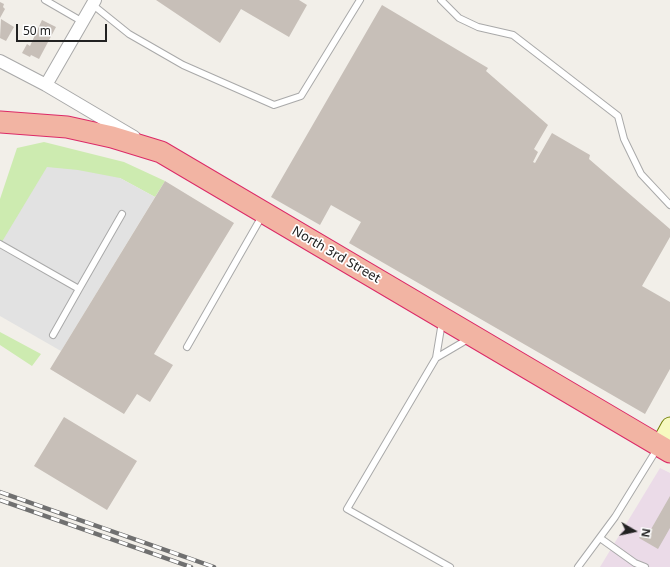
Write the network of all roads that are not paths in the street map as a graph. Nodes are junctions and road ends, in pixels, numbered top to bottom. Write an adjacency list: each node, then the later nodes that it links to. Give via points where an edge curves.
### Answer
1 (45, 0): 5 (lane)
2 (360, 0): 4 (lane, via 302,96 274,105 183,65 129,34)
3 (441, 0): 10 (lane, via 459,18 478,27 513,35 618,116 624,139 641,174)
4 (94, 2): 5 (street)
5 (83, 22): 7 (street)
6 (0, 61): 7 (street, North 3rd Street)
7 (46, 85): 9 (street, North 3rd Street)
8 (0, 122): 9 (highway, via 67,127)
9 (161, 152): 11 (highway, North 3rd Street)
10 (670, 205)
11 (264, 213): 15 (highway, North 3rd Street); 18 (lane)
12 (122, 214): 14 (lane)
13 (0, 244): 14 (lane)
14 (79, 289): 16 (lane)
15 (443, 318): 17 (highway, North 3rd Street); 19 (lane)
16 (53, 335)
17 (474, 336): 19 (lane); 21 (highway, North 3rd Street)
18 (187, 347)
19 (436, 358): 23 (lane, via 347,510)
20 (670, 426): 21 (main road)
21 (665, 449): 22 (lane)
22 (600, 538): 24 (lane); 25 (lane, via 635,563)
23 (450, 567)
24 (578, 567)
25 (645, 567)

